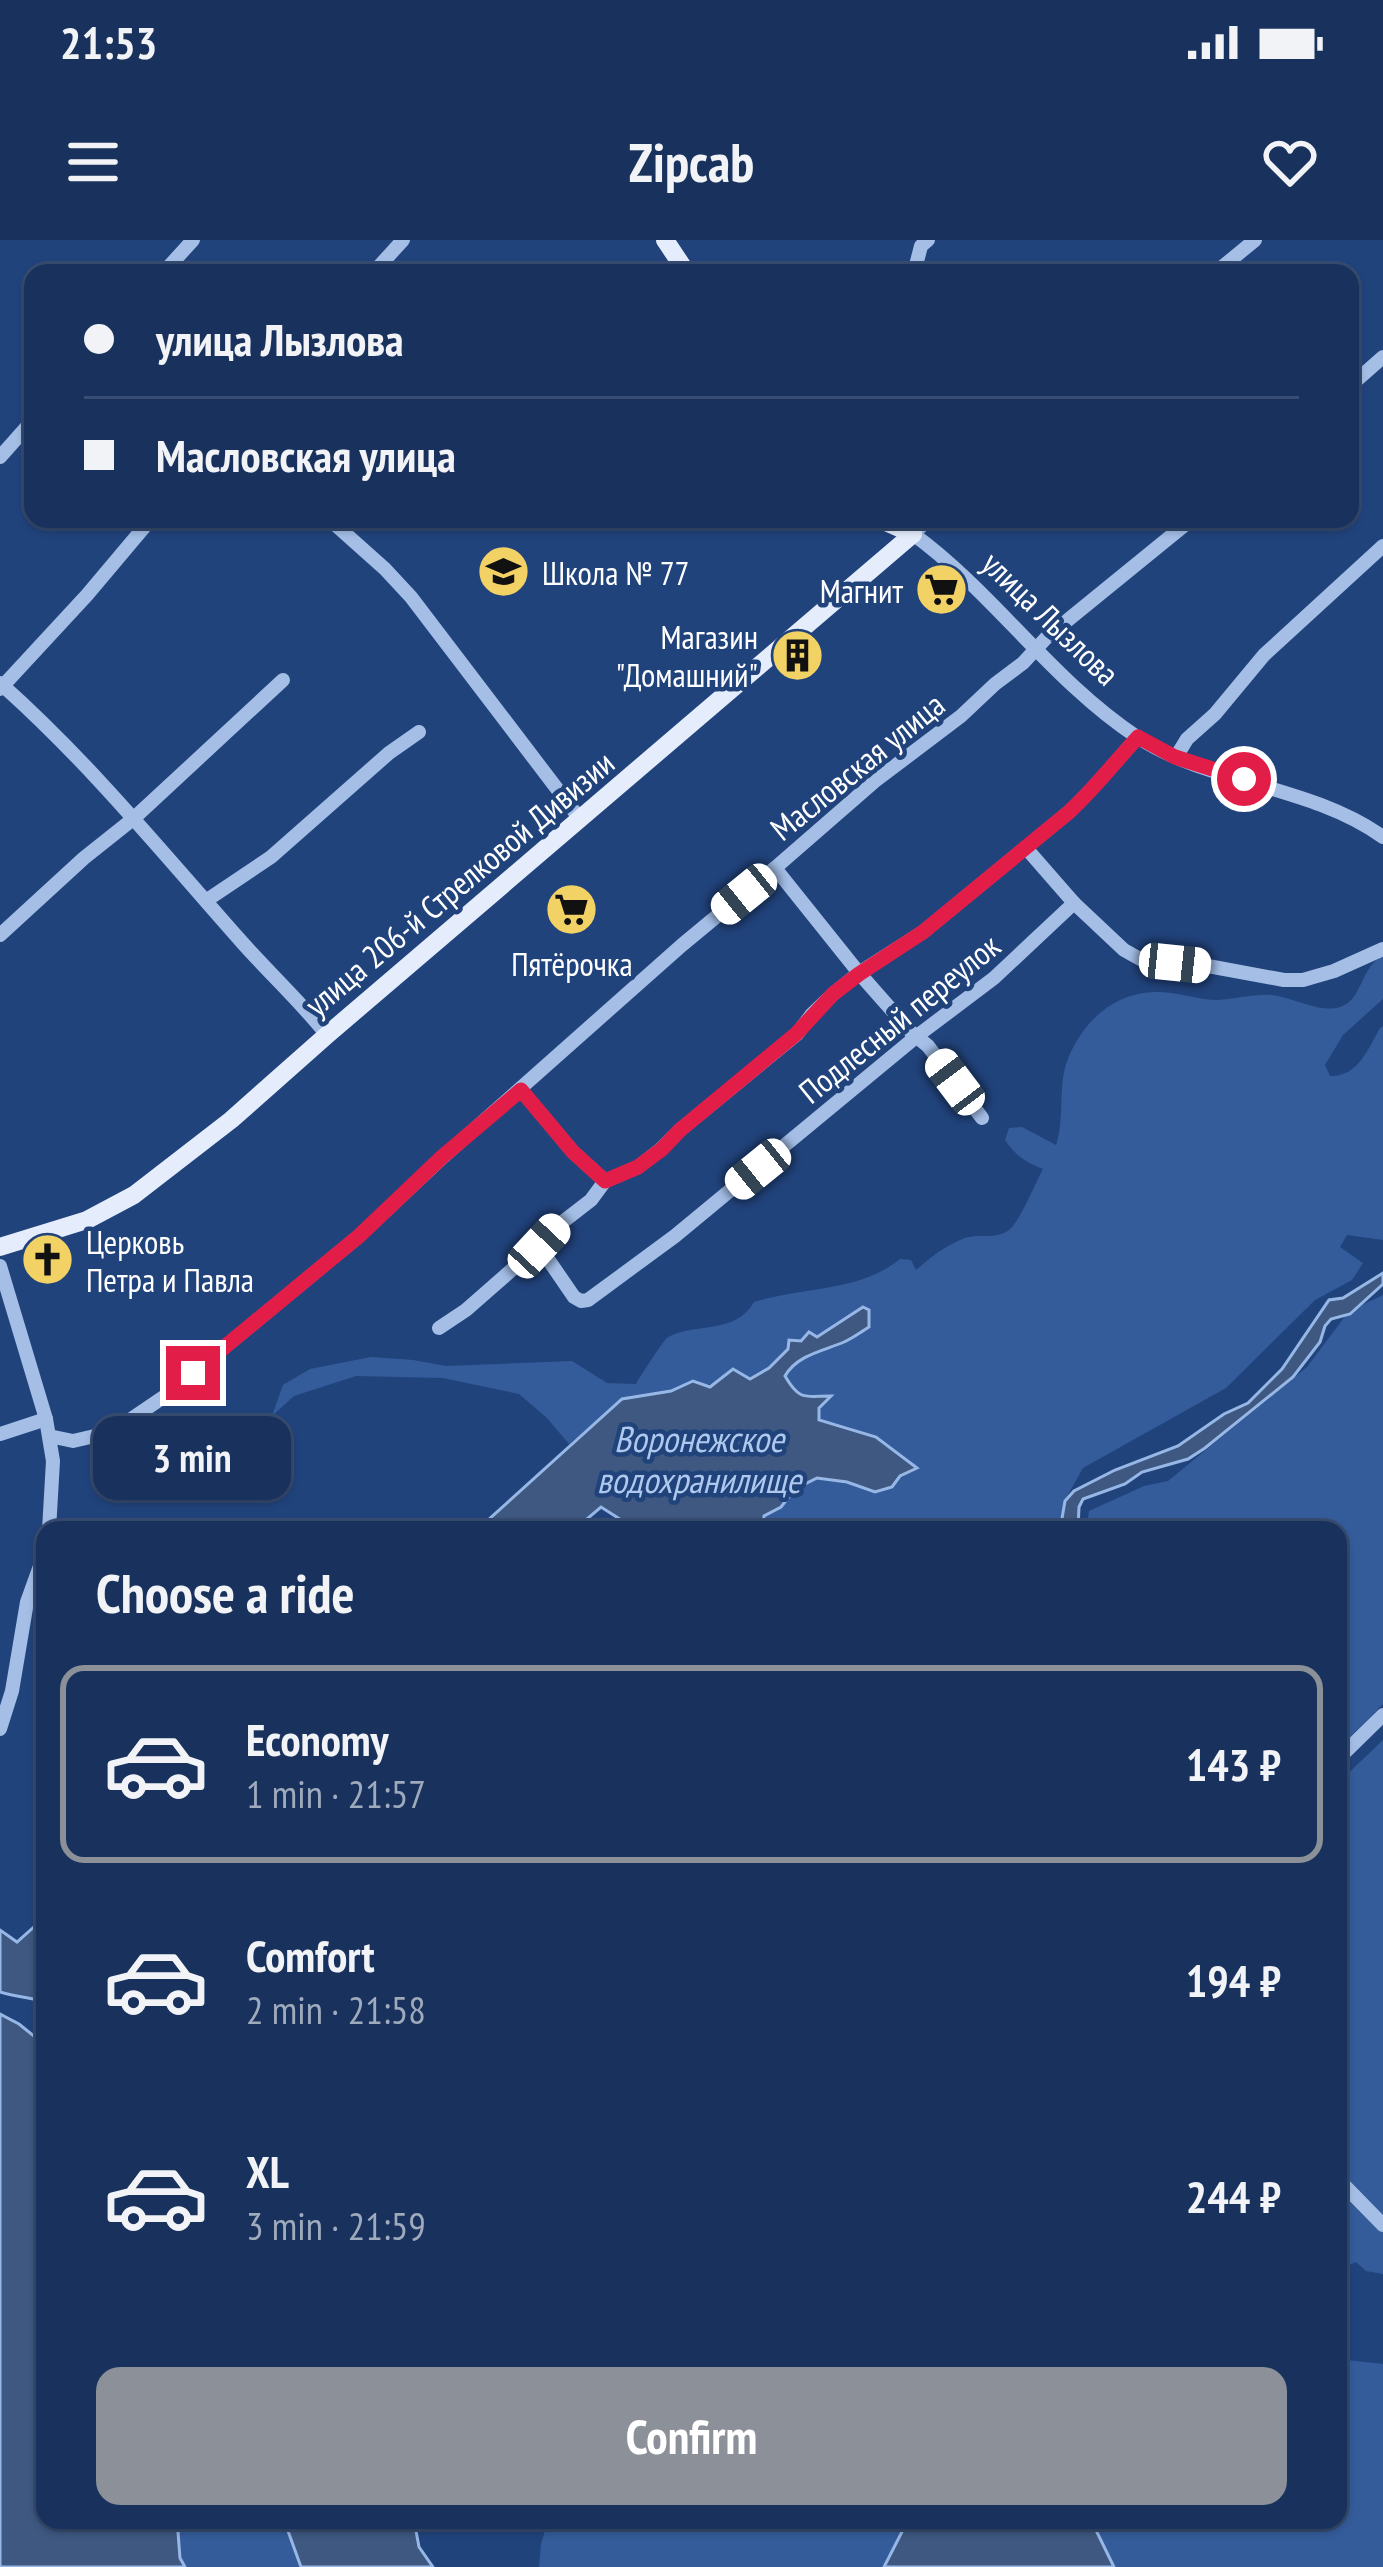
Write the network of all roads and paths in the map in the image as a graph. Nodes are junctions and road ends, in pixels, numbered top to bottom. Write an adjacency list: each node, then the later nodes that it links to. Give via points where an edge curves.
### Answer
1 (194, 240): 4 (street)
2 (403, 240): 5 (street)
3 (1255, 240): 6 (street)
4 (171, 264)
5 (381, 264)
6 (1226, 264)
7 (1383, 357): 8 (street)
8 (1359, 378)
9 (24, 430): 10 (street)
10 (0, 458)
11 (143, 528): 20 (street)
12 (339, 528): 25 (street, via 411,596)
13 (901, 528): 16 (main road, улица Лызлова)
14 (919, 528): 16 (street, улица 206-й Стрелковой Дивизии)
15 (1181, 528): 18 (street, Масловская улица)
16 (913, 533): 18 (street, улица Лызлова); 25 (main road, улица 206-й Стрелковой Дивизии)
17 (1383, 547): 23 (street, via 1264,655)
18 (1036, 650): 22 (street, улица Лызлова); 28 (street, Масловская улица)
19 (283, 680): 24 (street)
20 (1, 686): 24 (street)
21 (418, 732): 29 (street, via 271,857)
22 (1138, 737): 23 (street, улица Лызлова); 27 (street)
23 (1175, 757): 26 (street, улица Лызлова, via 1330,808)
24 (134, 819): 29 (street); 31 (street)
25 (580, 819): 34 (main road, улица 206-й Стрелковой Дивизии)
26 (1383, 837)
27 (1026, 848): 30 (street); 33 (street)
28 (775, 868): 33 (street); 36 (street, Масловская улица)
29 (207, 900): 34 (street)
30 (1074, 903): 32 (street, via 1142,960 1303,980); 35 (street, Подлесный переулок)
31 (0, 935)
32 (1383, 950)
33 (859, 974): 35 (street); 38 (street, via 662,1149)
34 (327, 1035): 40 (main road, улица 206-й Стрелковой Дивизии, via 134,1195 87,1220)
35 (917, 1036): 37 (street); 39 (street, Подлесный переулок, via 588,1300 574,1297)
36 (521, 1090): 38 (street); 46 (street, Масловская улица, via 359,1236 136,1418 73,1441)
37 (982, 1118)
38 (605, 1181): 39 (street)
39 (539, 1246): 43 (street)
40 (0, 1247)
41 (0, 1266): 42 (street)
42 (5, 1298): 44 (street)
43 (439, 1328)
44 (46, 1419): 45 (street); 46 (street)
45 (0, 1434)
46 (49, 1436): 47 (street)
47 (51, 1521)
48 (36, 1577): 49 (street)
49 (12, 1691): 50 (street); 52 (street)
50 (0, 1705)
51 (1383, 1715): 53 (street)
52 (0, 1729)
53 (1347, 1750)
54 (1347, 2188): 55 (street)
55 (1383, 2225)

